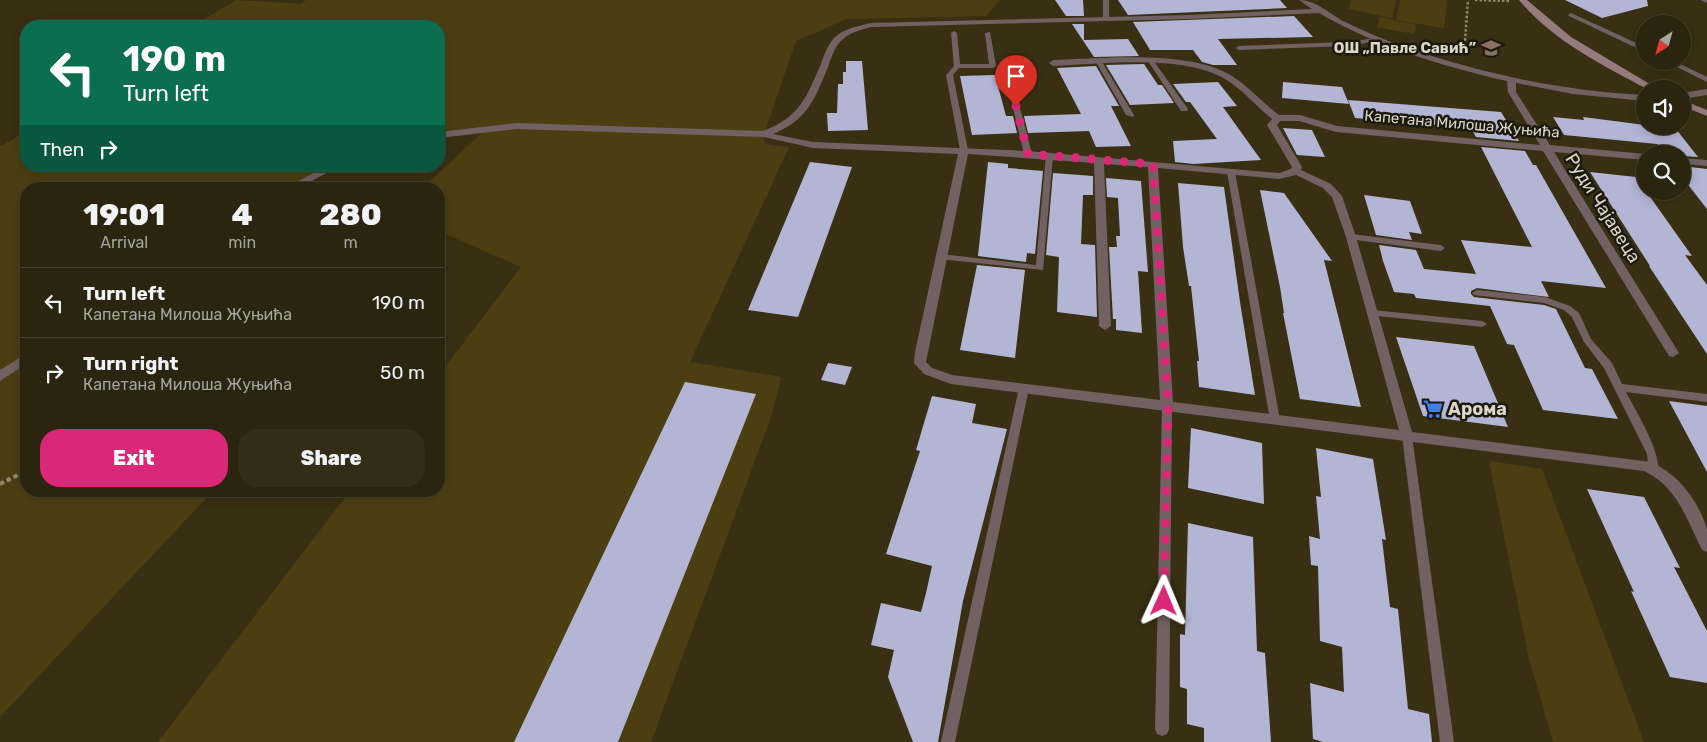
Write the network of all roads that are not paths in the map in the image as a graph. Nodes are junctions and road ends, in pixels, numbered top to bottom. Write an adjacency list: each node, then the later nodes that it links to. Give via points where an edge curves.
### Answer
1 (1106, 0): 6 (lane)
2 (1303, 0): 4 (street)
3 (1522, 0): 19 (street, via 1561,33)
4 (1320, 11): 6 (street); 9 (street)
5 (1571, 15): 10 (lane)
6 (1106, 20): 30 (street, via 884,23 852,30 838,39 831,49 806,107)
7 (954, 33): 15 (lane)
8 (988, 33): 15 (lane, via 993,66)
9 (1376, 40): 11 (lane); 18 (street)
10 (1636, 46)
11 (1239, 48)
12 (1151, 61): 13 (street); 25 (lane); 28 (street, via 1187,64 1220,73)
13 (1099, 62): 14 (street); 27 (lane)
14 (1053, 64)
15 (957, 66): 32 (lane, via 948,75)
16 (1686, 70): 20 (lane)
17 (1008, 74): 33 (lane)
18 (1511, 80): 23 (street, via 1565,91); 31 (street, Руди Чајавеца, via 1512,92)
19 (1638, 80)
20 (1707, 80)
21 (1707, 92): 22 (street)
22 (1691, 95)
23 (1636, 98)
24 (1691, 107): 26 (street)
25 (1184, 109)
26 (1707, 114)
27 (1130, 115)
28 (1277, 118): 31 (street, Капетана Милоша Жуњића, via 1300,118 1336,129); 40 (street, via 1272,125)
29 (445, 133): 30 (street, via 516,126)
30 (764, 134): 32 (street, via 813,144)
31 (1544, 147): 35 (street, Капетана Милоша Жуњића); 51 (street, Руди Чајавеца)
32 (964, 150): 33 (street); 46 (street)
33 (1028, 154): 34 (street)
34 (1049, 156): 36 (street); 46 (lane, via 1040,268)
35 (1636, 156)
36 (1099, 160): 39 (street); 50 (street)
37 (1691, 161): 38 (street)
38 (1707, 163)
39 (1153, 164): 42 (street); 57 (street)
40 (1296, 171): 42 (street, via 1279,176); 44 (street, via 1319,182 1337,196)
41 (323, 172): 43 (street)
42 (1232, 172): 58 (lane)
43 (302, 182)
44 (1351, 237): 45 (lane); 48 (street)
45 (1441, 248)
46 (942, 257): 55 (street, via 920,363 937,375)
47 (1477, 293): 54 (lane, via 1545,300 1568,308 1576,315 1587,340 1608,366)
48 (1372, 313): 49 (lane); 59 (street)
49 (1482, 324)
50 (1105, 326)
51 (1672, 353)
52 (20, 362): 53 (street)
53 (0, 376)
54 (1618, 387): 56 (lane); 60 (lane, via 1652,454)
55 (1024, 388): 57 (street); 63 (lane)
56 (1707, 398)
57 (1168, 406): 58 (street); 62 (lane)
58 (1276, 420): 59 (street)
59 (1407, 436): 60 (street); 64 (lane)
60 (1653, 469): 61 (street, via 1670,478 1678,488)
61 (1707, 546)
62 (1162, 729)
63 (948, 742)
64 (1447, 742)

